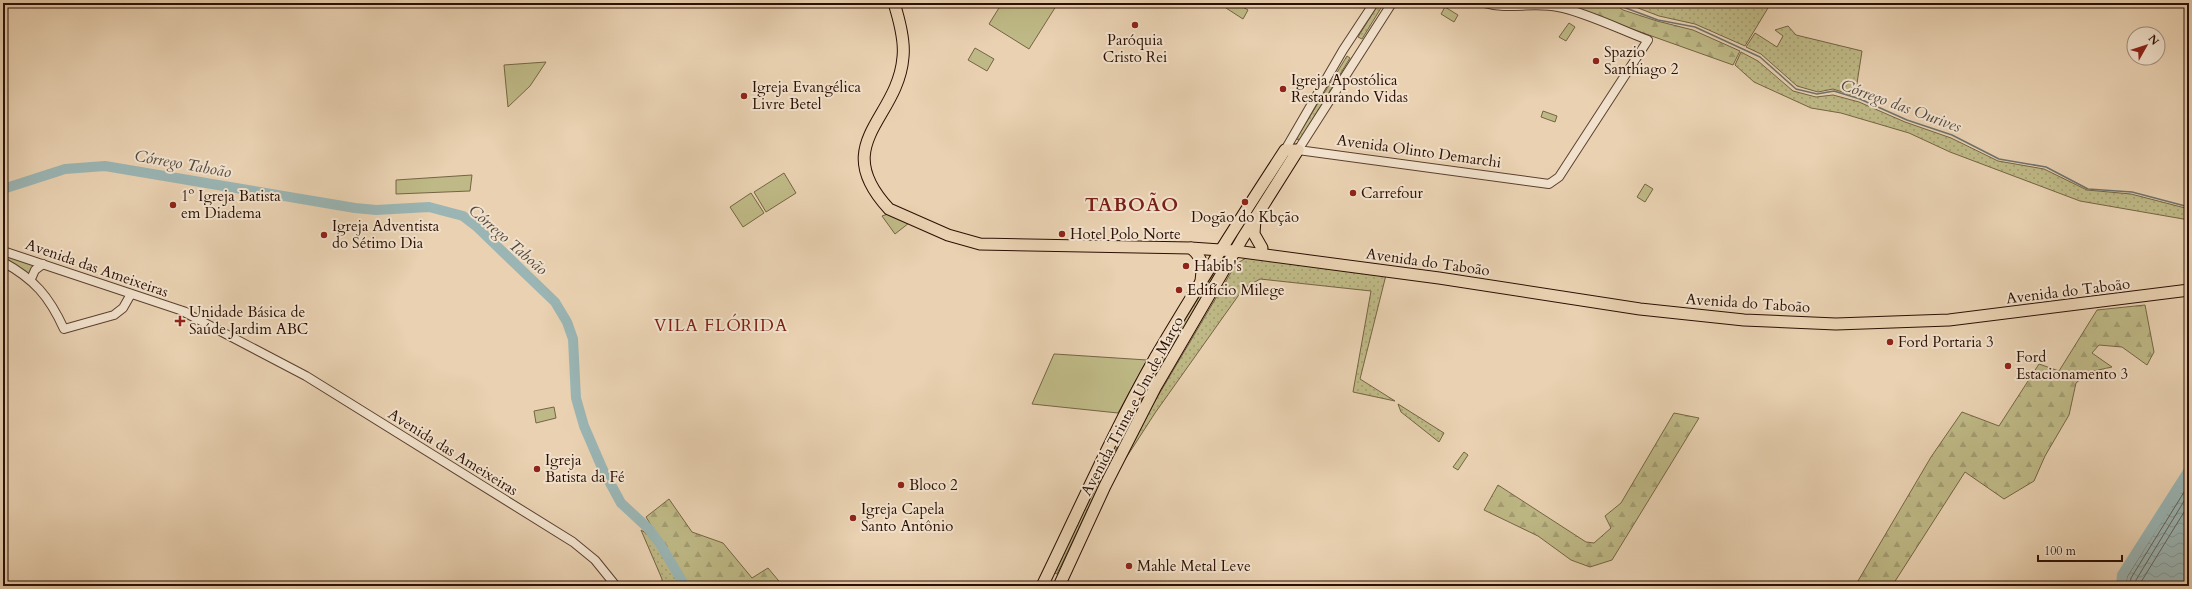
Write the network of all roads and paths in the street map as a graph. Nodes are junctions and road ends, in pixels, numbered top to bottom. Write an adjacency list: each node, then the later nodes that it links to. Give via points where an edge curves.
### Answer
1 (894, 3): 14 (main road, Avenida do Taboão, via 903,44 902,64 896,83 867,139 864,153 867,177 872,188 889,209 948,235 980,244)
2 (900, 3): 13 (main road, Avenida do Taboão, via 909,39 908,63 901,87 877,134 870,158 874,180 881,192 897,207 964,234 992,239 1147,240)
3 (1374, 3): 6 (street)
4 (1392, 3): 7 (street)
5 (1484, 3): 11 (street, Avenida Olinto Demarchi, via 1518,7 1559,7 1648,40 1560,177 1549,184)
6 (1354, 36): 7 (street, via 1357,43); 8 (street)
7 (1367, 43): 9 (street)
8 (1343, 50): 9 (street, via 1353,52); 10 (street)
9 (1357, 58): 11 (street)
10 (1285, 150): 11 (main road, Avenida Olinto Demarchi); 13 (main road, Avenida Trinta e Um de Março)
11 (1298, 150): 12 (main road, Avenida Trinta e Um de Março)
12 (1255, 218): 15 (main road, Avenida Trinta e Um de Março); 16 (main road, via 1254,234)
13 (1223, 247): 14 (main road, Avenida do Taboão); 15 (main road, Avenida do Taboão); 22 (main road, Avenida Trinta e Um de Março)
14 (1191, 248): 22 (main road, via 1197,253 1203,265)
15 (1237, 248): 16 (main road, Avenida do Taboão); 23 (main road, Avenida do Taboão, via 1700,316 1836,324 1958,320); 26 (main road, Avenida Trinta e Um de Março)
16 (1262, 248): 21 (main road, Avenida do Taboão, via 1690,310 1838,320 1950,314)
17 (3, 251): 19 (street, Avenida das Ameixeiras)
18 (3, 262): 20 (street)
19 (43, 264): 20 (street, via 35,270); 24 (street, Avenida das Ameixeiras)
20 (31, 279): 24 (street, via 46,296 64,329 114,315 123,308)
21 (2189, 283)
22 (1200, 285): 25 (main road, Avenida Trinta e Um de Março)
23 (2189, 290)
24 (131, 294): 29 (street, Avenida das Ameixeiras, via 182,311 306,376 573,542 595,560)
25 (1150, 368): 26 (main road, via 1139,398 1140,402); 27 (main road, Avenida Trinta e Um de Março)
26 (1146, 405): 28 (main road, Avenida Trinta e Um de Março)
27 (1124, 417): 28 (main road, via 1130,426 1121,446); 30 (main road, Avenida Trinta e Um de Março)
28 (1120, 456): 31 (main road, Avenida Trinta e Um de Março)
29 (616, 586)
30 (1042, 586)
31 (1059, 586)

